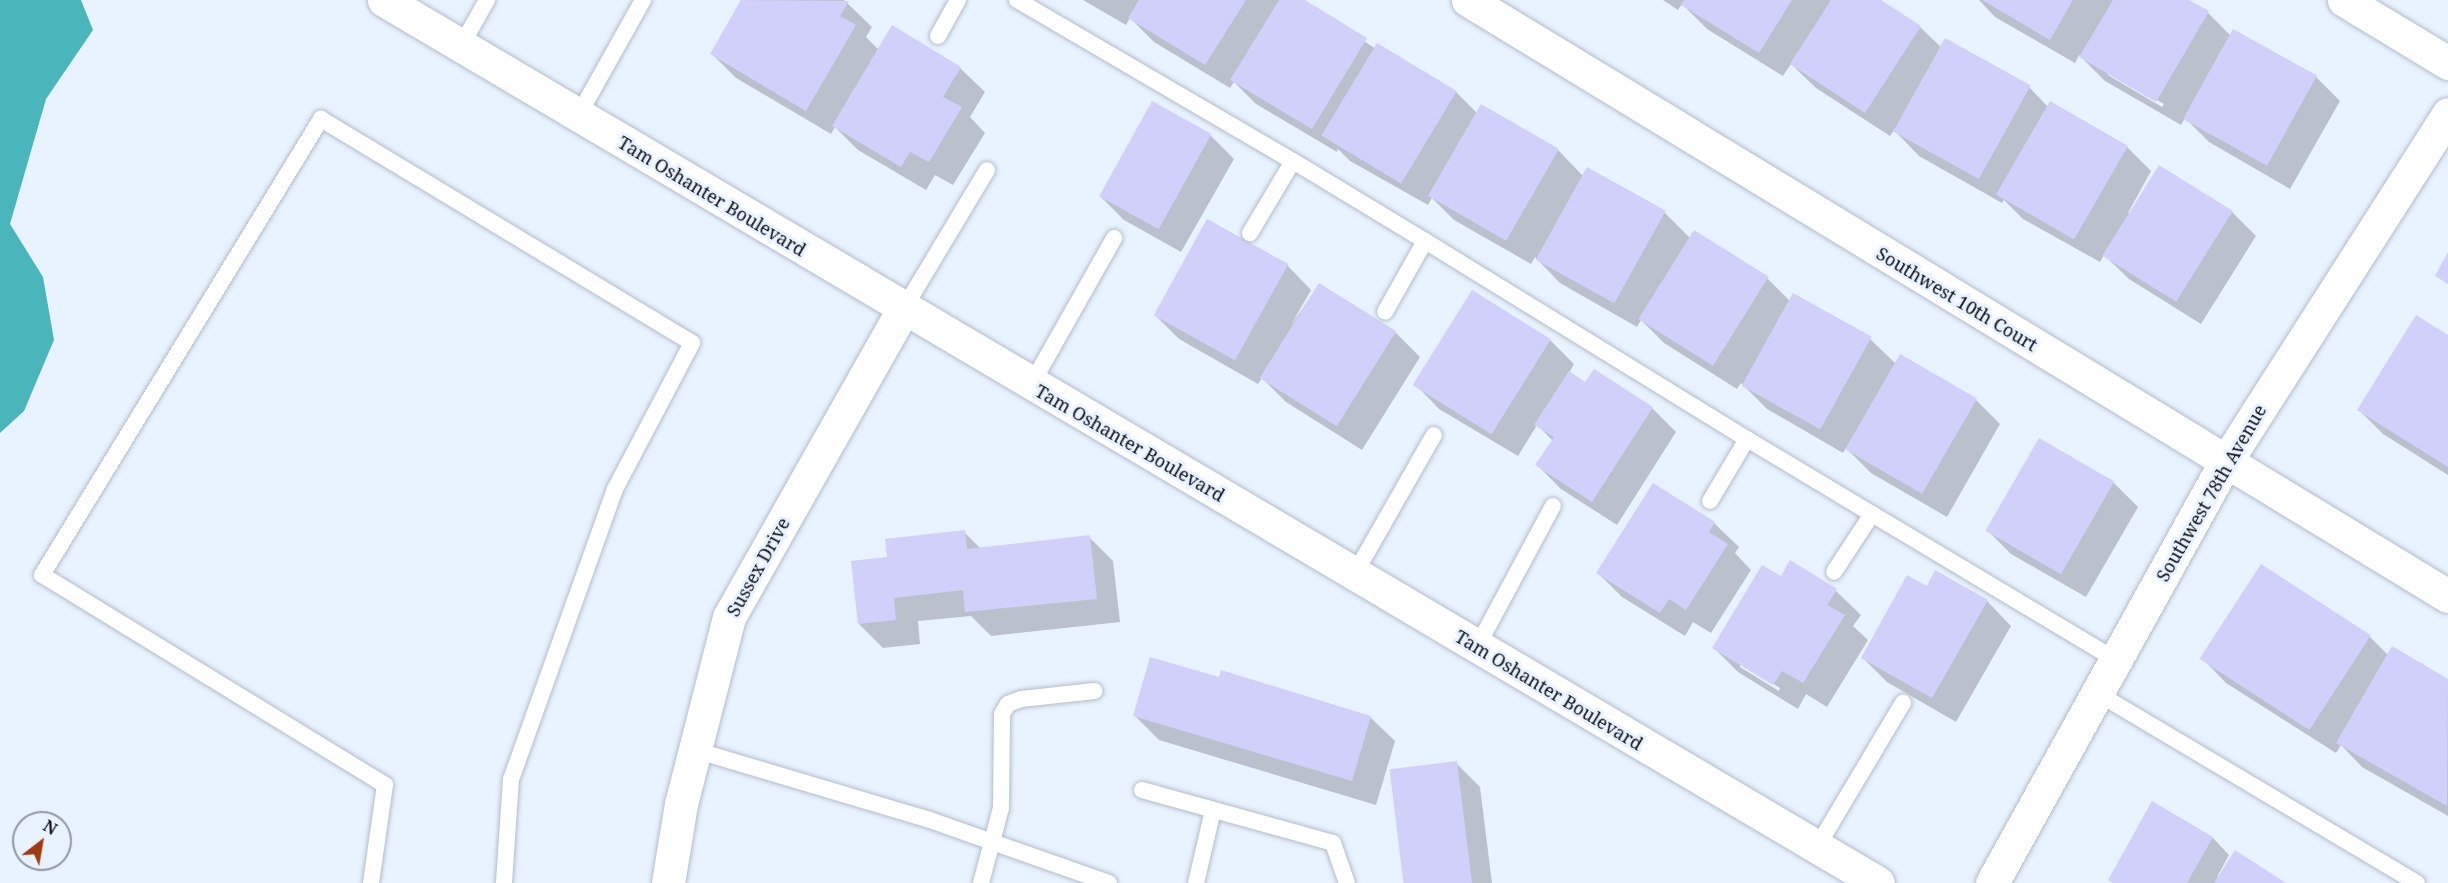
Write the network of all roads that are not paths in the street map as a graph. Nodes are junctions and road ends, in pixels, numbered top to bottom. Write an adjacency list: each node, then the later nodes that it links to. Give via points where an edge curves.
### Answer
1 (384, 0): 9 (street, Tam Oshanter Boulevard)
2 (488, 0): 9 (lane)
3 (643, 0): 12 (lane)
4 (958, 0): 8 (lane)
5 (1017, 0): 13 (lane)
6 (1468, 0): 23 (street, Southwest 10th Court)
7 (2344, 0): 10 (street)
8 (938, 36)
9 (461, 46): 12 (street, Tam Oshanter Boulevard)
10 (2448, 63)
11 (2448, 114): 23 (street, Southwest 78th Avenue)
12 (578, 116): 18 (street, Tam Oshanter Boulevard)
13 (1293, 161): 15 (lane); 17 (lane)
14 (987, 170): 18 (lane)
15 (1250, 233)
16 (1114, 238): 20 (lane)
17 (1425, 241): 19 (lane); 22 (lane)
18 (903, 310): 20 (street, Tam Oshanter Boulevard); 35 (street, Sussex Drive, via 729,617)
19 (1385, 312)
20 (1031, 385): 28 (street, Tam Oshanter Boulevard)
21 (1434, 435): 28 (lane)
22 (1747, 439): 24 (lane); 26 (lane)
23 (2225, 463): 29 (street, Southwest 10th Court); 31 (street, Southwest 78th Avenue)
24 (1710, 501)
25 (1553, 506): 30 (lane)
26 (1872, 514): 27 (lane); 31 (lane)
27 (1834, 572)
28 (1354, 575): 30 (street, Tam Oshanter Boulevard)
29 (2448, 596)
30 (1477, 647): 39 (street, Tam Oshanter Boulevard)
31 (2116, 660): 33 (street, Southwest 78th Avenue)
32 (1095, 691): 38 (lane, via 1021,699 1008,704 1002,714 1001,808)
33 (2097, 693): 48 (street, Southwest 78th Avenue); 49 (lane)
34 (1903, 703): 39 (lane)
35 (695, 750): 38 (lane); 42 (street, Sussex Drive)
36 (1142, 790): 37 (lane)
37 (1213, 810): 45 (lane); 46 (lane, via 1333,843)
38 (993, 843): 43 (lane); 44 (lane)
39 (1817, 848): 47 (street, Tam Oshanter Boulevard)
40 (371, 883): 41 (lane, via 385,785 42,575 321,119 692,343 615,489 511,780)
41 (504, 883)
42 (668, 883)
43 (981, 883)
44 (1109, 883)
45 (1196, 883)
46 (1347, 883)
47 (1878, 883)
48 (1992, 883)
49 (2417, 883)

